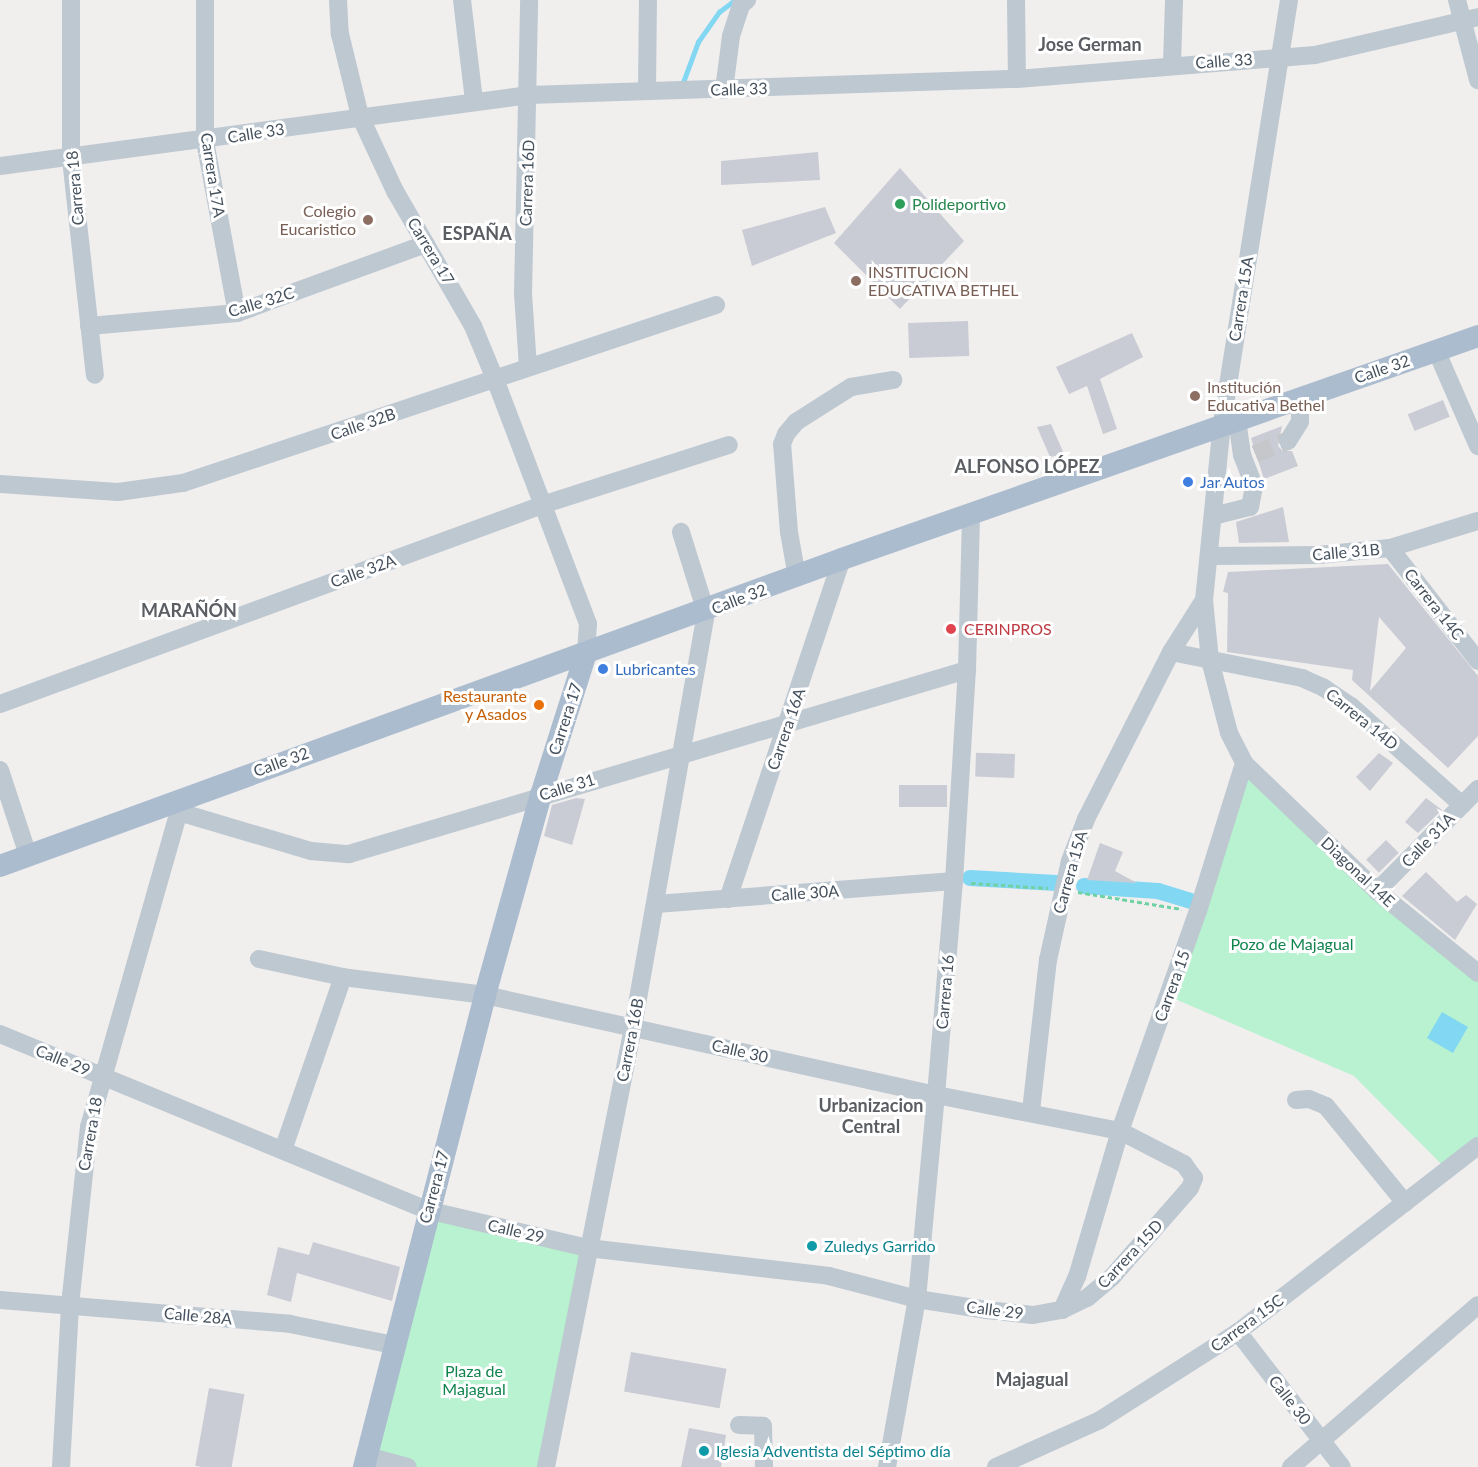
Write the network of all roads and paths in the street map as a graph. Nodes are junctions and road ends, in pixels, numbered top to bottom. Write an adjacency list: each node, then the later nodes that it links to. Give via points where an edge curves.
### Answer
1 (71, 0): 23 (street, Carrera 18)
2 (205, 0): 22 (street, Carrera 17A)
3 (338, 0): 21 (street, Carrera 17, via 340,34)
4 (462, 0): 20 (street)
5 (529, 0): 19 (street, Carrera 16D)
6 (648, 0): 18 (street)
7 (747, 0): 17 (street, via 741,5 731,36)
8 (1016, 0): 15 (street)
9 (1174, 0): 14 (street)
10 (1289, 0): 13 (street, Carrera 15A)
11 (1457, 0): 12 (street)
12 (1470, 19): 13 (street, Calle 33, via 1315,54); 16 (street)
13 (1277, 58): 14 (street, Calle 33); 36 (street, Carrera 15A)
14 (1172, 64): 15 (street, Calle 33)
15 (1017, 79): 17 (street, Calle 33)
16 (1478, 80)
17 (724, 90): 18 (street, Calle 33)
18 (647, 91): 19 (street, Calle 33)
19 (529, 95): 20 (street, Calle 33); 31 (street, Carrera 16D, via 523,294)
20 (474, 100): 21 (street, Calle 33)
21 (360, 116): 22 (street, Calle 33); 25 (street, Carrera 17, via 395,191)
22 (205, 141): 23 (street, Calle 33); 27 (street, Carrera 17A)
23 (71, 159): 24 (street, Calle 33); 28 (street, Carrera 18)
24 (0, 166)
25 (426, 244): 27 (street, Calle 32C); 33 (street, Carrera 17, via 457,294)
26 (716, 305): 31 (street, Calle 32B)
27 (237, 313): 28 (street, Calle 32C)
28 (89, 326): 32 (street, Carrera 18)
29 (1478, 336): 30 (main road, Calle 32)
30 (1436, 350): 35 (main road, Calle 32); 39 (street)
31 (528, 367): 33 (street, Calle 32B)
32 (95, 375)
33 (495, 379): 42 (street, Calle 32B, via 183,483 118,492); 43 (street, Carrera 17)
34 (893, 380): 51 (street, via 851,387 796,422 786,434 782,444)
35 (1300, 397): 36 (main road, Calle 32); 37 (street, via 1300,422)
36 (1230, 421): 40 (street); 41 (street, Carrera 15A); 44 (main road, Calle 32)
37 (1288, 441)
38 (729, 445): 43 (street, Calle 32A)
39 (1478, 446)
40 (1249, 454): 41 (street); 45 (street, via 1254,486 1250,507)
41 (1219, 457): 45 (street, Carrera 15A)
42 (0, 484)
43 (545, 504): 55 (street, Carrera 17, via 588,624); 59 (street, Calle 32A)
44 (971, 513): 50 (main road, Calle 32); 58 (street, Carrera 16)
45 (1214, 516): 49 (street, Carrera 15A)
46 (1478, 521): 48 (street, Calle 31B)
47 (681, 532): 53 (street)
48 (1390, 548): 49 (street, Calle 31B, via 1318,555); 57 (street, Carrera 14C)
49 (1209, 556): 52 (street, Carrera 15A)
50 (842, 559): 51 (main road, Calle 32); 60 (street, Carrera 16A)
51 (797, 577): 53 (main road, Calle 32)
52 (1204, 600): 54 (street, Carrera 15A); 56 (street, Carrera 15A)
53 (706, 612): 55 (main road, Calle 32); 61 (street, Carrera 16B)
54 (1171, 652): 56 (street); 83 (street, Carrera 15A, via 1086,819 1070,861 1048,960)
55 (586, 653): 65 (main road, Carrera 17); 67 (main road, Calle 32)
56 (1210, 660): 62 (street, via 1229,733); 66 (street, Carrera 14D, via 1302,678 1324,688 1351,706)
57 (1478, 661)
58 (967, 670): 60 (street, Calle 31); 70 (street, Carrera 16)
59 (0, 704)
60 (789, 720): 61 (street, Calle 31); 72 (street, Carrera 16A)
61 (680, 753): 65 (street, Calle 31); 73 (street, Carrera 16B)
62 (1244, 763): 71 (street, Diagonal 14E); 84 (street, Carrera 15, via 1198,911)
63 (0, 770): 68 (street)
64 (1478, 789): 66 (street, Calle 31A)
65 (541, 795): 67 (street, Calle 31, via 348,854 311,851); 77 (main road, Carrera 17)
66 (1462, 805): 71 (street, Calle 31A)
67 (177, 806): 68 (main road, Calle 32); 80 (street, Carrera 18)
68 (28, 855): 69 (main road, Calle 32)
69 (0, 866)
70 (954, 881): 72 (street, Calle 30A); 81 (street, Carrera 16)
71 (1377, 891): 75 (street, Diagonal 14E)
72 (728, 898): 73 (street, Calle 30A)
73 (656, 904): 78 (street, Carrera 16B)
74 (260, 959): 76 (street, Calle 30)
75 (1478, 974)
76 (343, 977): 77 (street, Calle 30); 86 (street)
77 (485, 995): 78 (street, Calle 30); 89 (main road, Carrera 17)
78 (633, 1027): 81 (street, Calle 30); 90 (street, Carrera 16B)
79 (0, 1034): 80 (street, Calle 29)
80 (102, 1076): 86 (street, Calle 29); 93 (street, Carrera 18, via 85,1157)
81 (936, 1095): 83 (street, Calle 30); 91 (street, Carrera 16)
82 (1296, 1100): 88 (street, via 1309,1099 1326,1106)
83 (1031, 1111): 84 (street, Calle 30)
84 (1120, 1131): 87 (street, Calle 30, via 1184,1164 1194,1178); 95 (street, Carrera 15, via 1077,1277)
85 (1478, 1146): 88 (street, Carrera 15C)
86 (283, 1150): 89 (street, Calle 29)
87 (1190, 1188): 95 (street, Carrera 15D, via 1112,1277 1088,1298)
88 (1405, 1203): 96 (street, Carrera 15C)
89 (427, 1210): 90 (street, Calle 29); 97 (main road, Carrera 17)
90 (588, 1248): 91 (street, Calle 29, via 829,1276); 103 (street, Carrera 16B)
91 (917, 1299): 95 (street, Calle 29, via 1033,1315); 105 (street, Carrera 16)
92 (0, 1300): 93 (street, Calle 28A)
93 (70, 1305): 97 (street, Calle 28A, via 290,1324); 101 (street, Carrera 18)
94 (1478, 1305): 99 (street)
95 (1062, 1310)
96 (1238, 1332): 99 (street, Calle 30); 106 (street, Carrera 15C, via 1100,1420)
97 (393, 1345): 100 (main road, Carrera 17)
98 (739, 1425): 104 (street, via 763,1426)
99 (1321, 1439): 107 (street); 108 (street, Calle 30)
100 (365, 1461): 102 (street)
101 (62, 1467)
102 (408, 1467)
103 (546, 1467)
104 (764, 1467)
105 (887, 1467)
106 (996, 1467)
107 (1291, 1467)
108 (1342, 1467)

